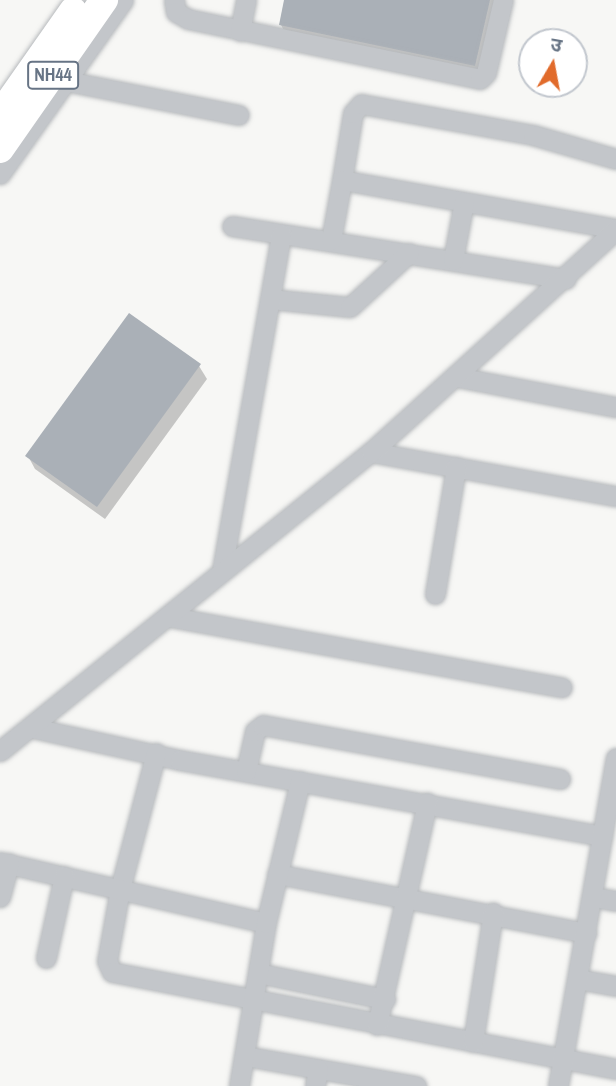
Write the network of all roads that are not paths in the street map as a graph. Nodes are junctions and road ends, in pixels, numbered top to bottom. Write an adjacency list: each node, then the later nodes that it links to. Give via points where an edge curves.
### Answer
1 (81, 0): 8 (highway, NH44)
2 (104, 0): 13 (highway, NH44)
3 (123, 0): 9 (street)
4 (174, 0): 7 (street, via 176,12 188,19)
5 (246, 0): 7 (street)
6 (503, 0): 7 (street, via 486,73 480,79)
7 (240, 31)
8 (41, 57): 10 (street); 11 (highway, NH44)
9 (66, 81): 12 (street); 15 (street)
10 (0, 100)
11 (0, 115)
12 (239, 115)
13 (0, 149)
14 (616, 159): 16 (street, via 545,137 361,104 353,113)
15 (0, 174)
16 (342, 180): 17 (street); 21 (street)
17 (464, 202): 19 (street); 23 (street)
18 (232, 226): 20 (street)
19 (616, 230): 24 (street)
20 (281, 233): 21 (street); 25 (street)
21 (331, 240): 22 (street)
22 (409, 253): 23 (street); 25 (street, via 350,307)
23 (453, 260): 24 (street)
24 (566, 279): 26 (street)
25 (270, 299): 31 (street)
26 (457, 377): 27 (street); 28 (street)
27 (616, 407)
28 (371, 452): 29 (street); 31 (street)
29 (456, 467): 30 (street); 32 (street)
30 (616, 496)
31 (222, 570): 33 (street)
32 (435, 594)
33 (172, 617): 34 (street); 35 (street)
34 (562, 687)
35 (33, 728): 36 (street); 37 (street)
36 (0, 751)
37 (156, 753): 39 (street); 48 (street)
38 (616, 758): 43 (street)
39 (246, 771): 40 (street, via 255,731 263,725); 41 (street)
40 (559, 779)
41 (300, 781): 42 (street); 46 (street)
42 (427, 803): 44 (street); 49 (street)
43 (611, 813): 44 (street)
44 (602, 836): 51 (street)
45 (4, 862): 47 (street); 50 (street)
46 (276, 874): 49 (street); 54 (street)
47 (64, 876): 48 (street); 56 (street)
48 (120, 889): 54 (street); 60 (street, via 107,961 112,972)
49 (407, 896): 53 (street); 61 (street)
50 (0, 897)
51 (594, 897): 52 (street); 55 (street)
52 (616, 901)
53 (494, 912): 55 (street); 63 (street)
54 (267, 923): 57 (street)
55 (586, 933): 58 (street)
56 (46, 958)
57 (258, 973): 60 (street); 61 (street)
58 (577, 979): 59 (street); 65 (street)
59 (616, 986)
60 (254, 999): 62 (street); 64 (street)
61 (385, 999): 62 (street)
62 (377, 1025): 63 (street)
63 (473, 1042): 65 (street)
64 (245, 1056): 67 (street); 69 (street)
65 (563, 1058): 66 (street); 71 (street)
66 (616, 1069)
67 (317, 1077): 68 (street)
68 (393, 1084): 70 (street)
69 (239, 1086)
70 (416, 1086)
71 (558, 1086)

